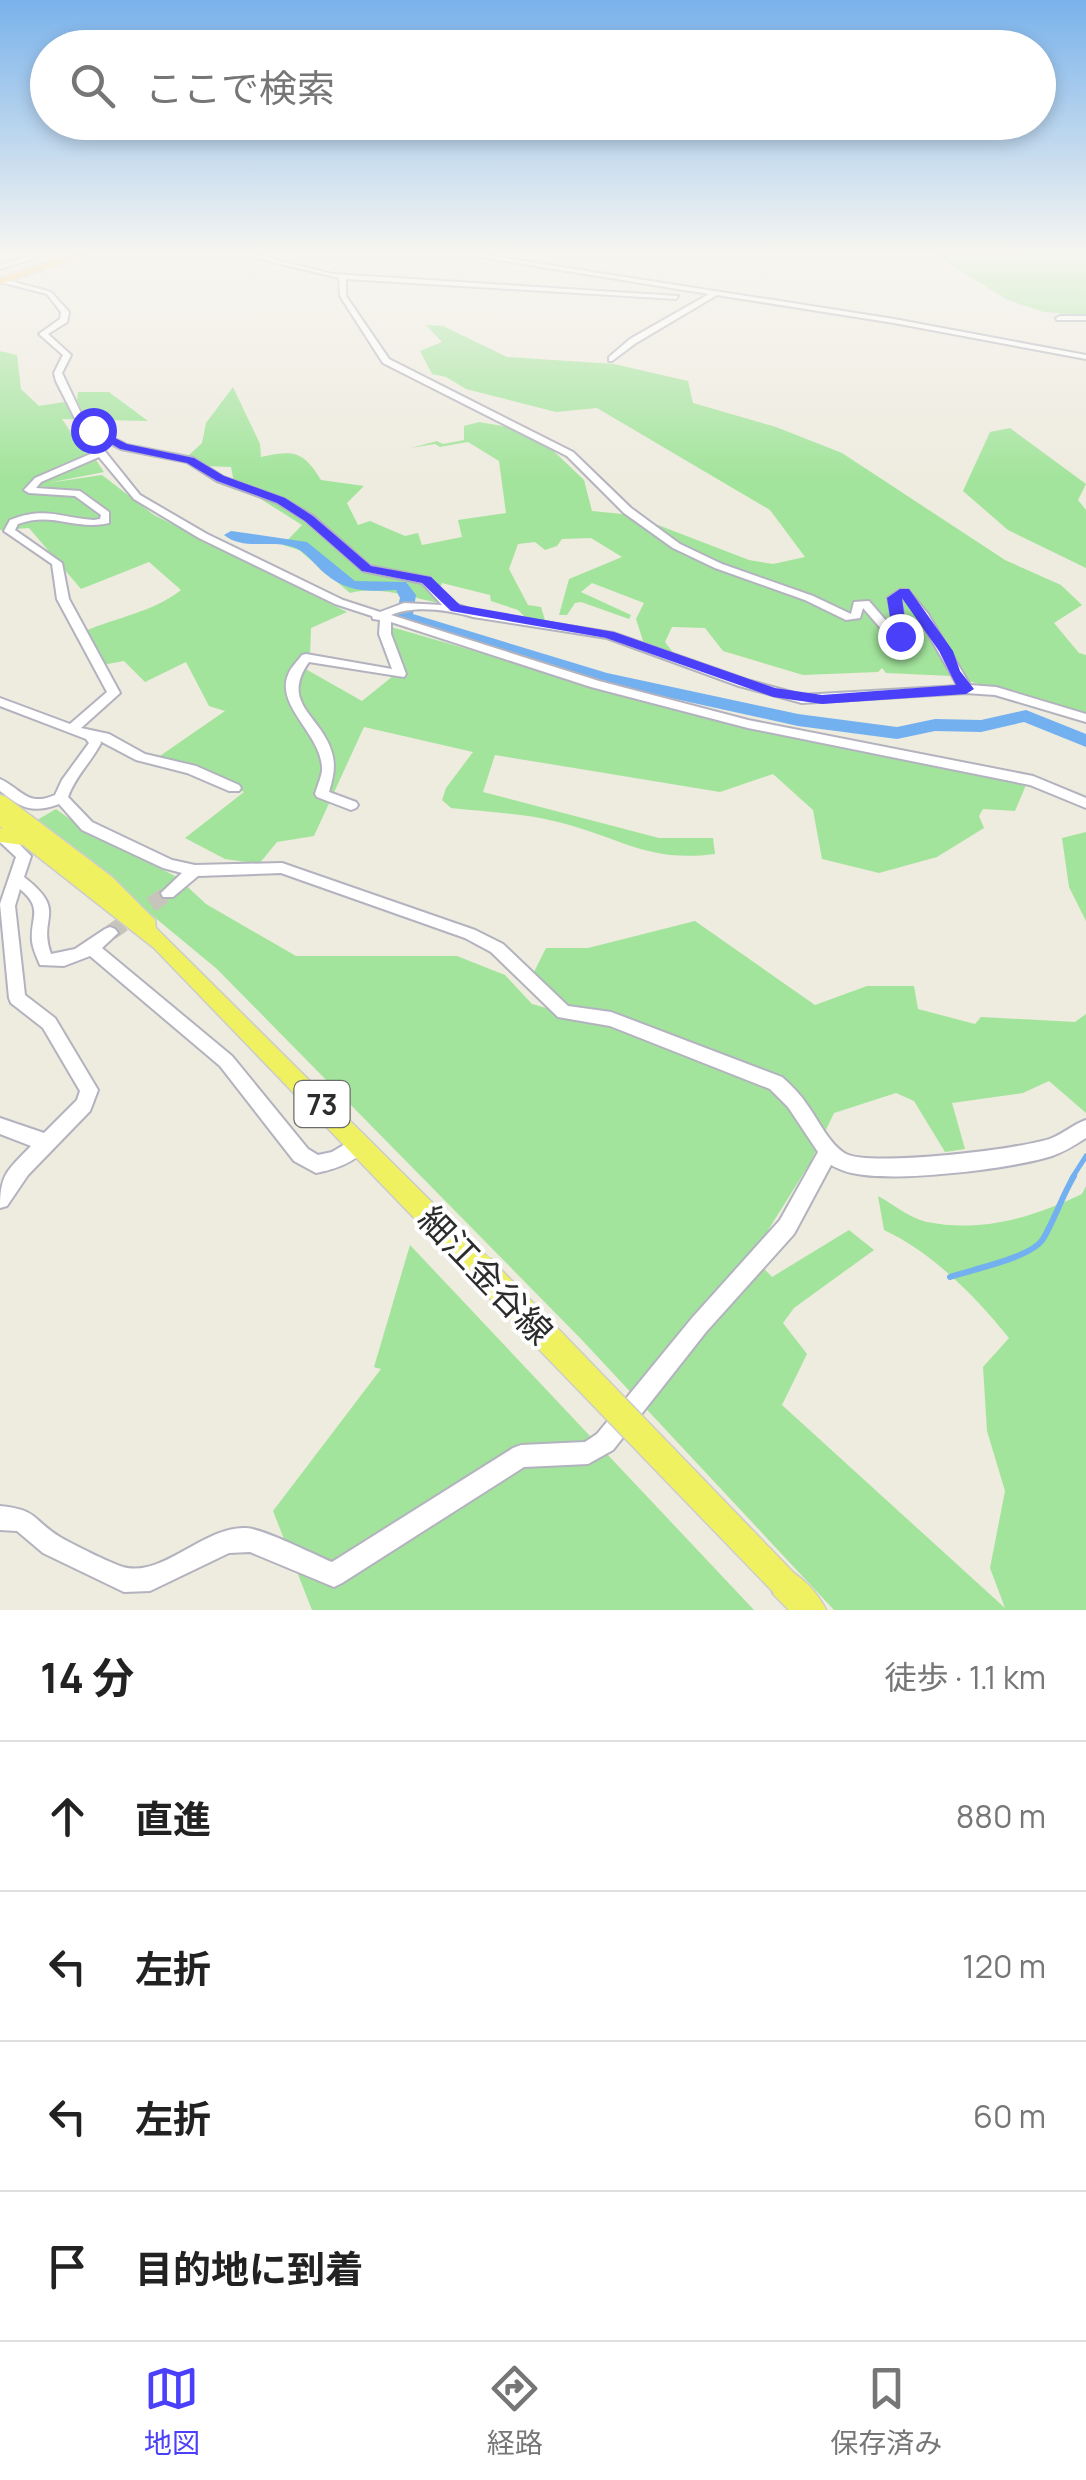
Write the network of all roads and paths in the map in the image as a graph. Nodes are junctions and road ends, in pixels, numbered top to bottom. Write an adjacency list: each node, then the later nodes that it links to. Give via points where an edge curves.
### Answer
1 (55, 326): 7 (street, via 43,334 66,356 58,373)
2 (363, 326): 11 (street, via 386,361 570,454 635,518 734,575 850,618 865,603 894,637 901,630 894,598 904,592)
3 (659, 326): 6 (street)
4 (921, 326): 5 (street)
5 (1086, 357)
6 (612, 358)
7 (83, 426): 8 (street); 9 (street, via 124,447 190,460 281,500 367,569 426,580)
8 (100, 453): 10 (street, via 154,510); 14 (street, via 29,490 86,496 106,514 105,521 41,512 14,522 10,531 58,563 64,599 114,693)
9 (456, 608): 10 (street, via 404,606); 11 (street, via 609,634 802,698)
10 (381, 618): 20 (street, via 595,684 767,728 1033,781); 21 (street, via 400,674 306,658 290,678 289,693 328,754 332,774 322,794)
11 (966, 689): 13 (street, via 996,691)
12 (0, 702): 14 (street)
13 (1086, 718)
14 (74, 727): 15 (street)
15 (91, 736): 17 (street); 18 (street, via 92,750)
16 (0, 784): 18 (street, via 35,808)
17 (234, 788)
18 (61, 798): 23 (street, via 87,826)
19 (0, 801): 27 (main road, 細江金谷線 / 73, via 133,906)
20 (1086, 804)
21 (352, 805)
22 (1, 830): 24 (street, via 24,856); 27 (main road, 細江金谷線 / 73, via 30,840)
23 (195, 871): 25 (street); 33 (street, via 282,868 470,934 497,948 564,1012 611,1019 776,1084 796,1098)
24 (16, 878): 28 (street, via 40,894 46,960 63,962); 31 (street, via 7,906 17,998 49,1023 89,1090 84,1104)
25 (168, 893)
26 (110, 933): 28 (street)
27 (161, 942): 32 (main road, 細江金谷線 / 73)
28 (91, 948): 32 (street, via 226,1060 300,1154 316,1164)
29 (0, 1126): 31 (street)
30 (1086, 1128): 33 (street, via 1058,1145 1020,1155 882,1168 842,1163)
31 (45, 1142): 34 (street)
32 (360, 1144): 36 (main road, 細江金谷線 / 73, bridge)
33 (828, 1150): 35 (street, via 786,1227 604,1442 588,1453 521,1456 334,1575 250,1540 227,1541 150,1579 124,1580 51,1545 22,1520)
34 (0, 1199)
35 (0, 1518)
36 (810, 1610)

